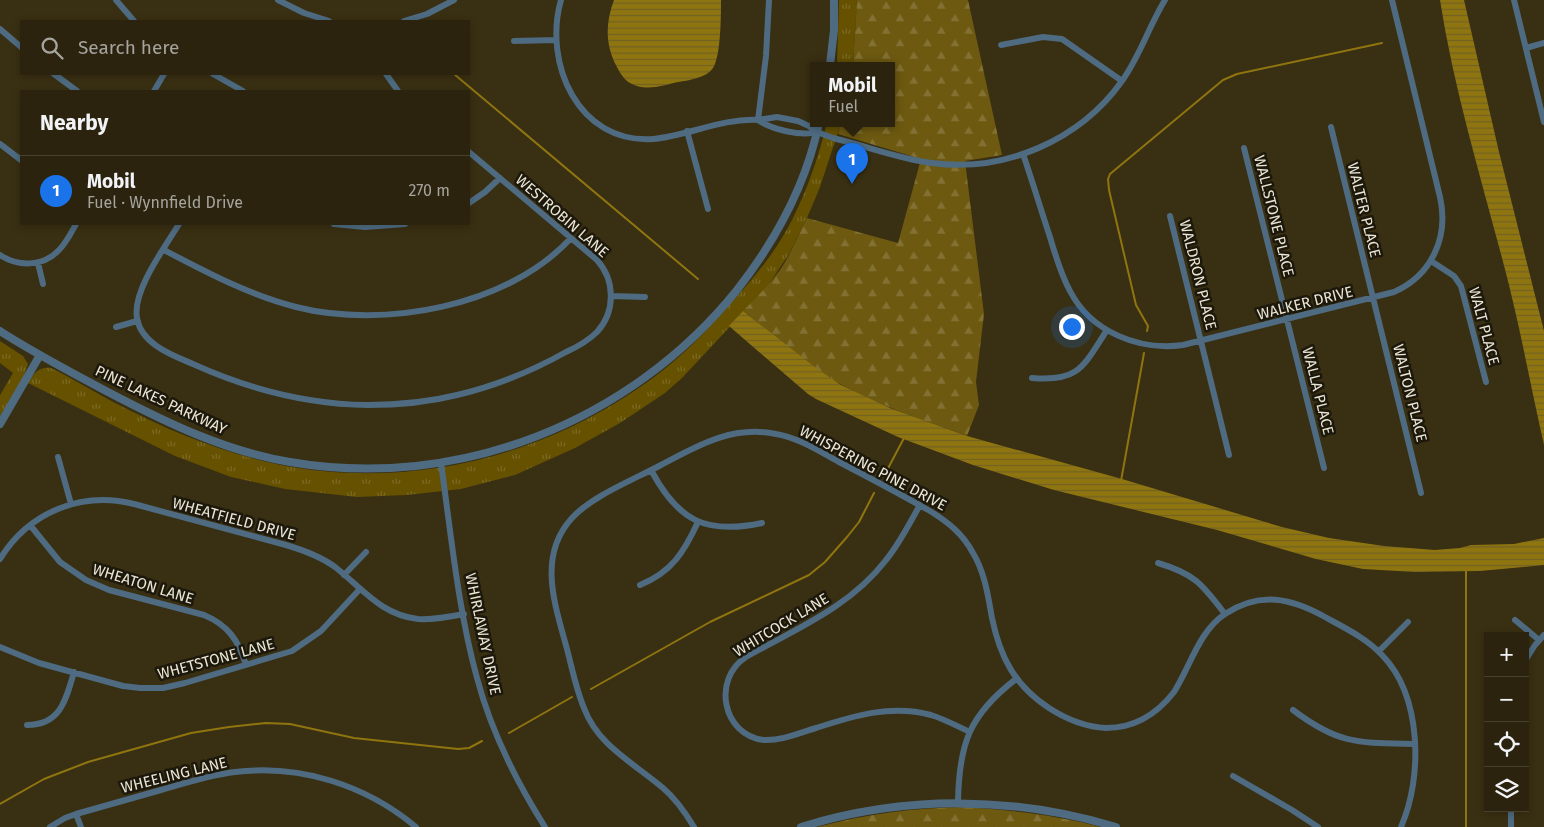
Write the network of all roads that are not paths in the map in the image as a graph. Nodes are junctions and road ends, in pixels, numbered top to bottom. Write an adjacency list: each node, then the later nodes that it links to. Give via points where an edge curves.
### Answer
1 (116, 0): 10 (street)
2 (278, 0): 11 (street)
3 (454, 0): 12 (street, via 435,11)
4 (561, 0): 14 (street)
5 (769, 0): 30 (street)
6 (834, 0): 20 (street)
7 (1165, 0): 25 (street)
8 (1392, 0): 52 (street, WALKER DRIVE, via 1442,209 1442,232)
9 (1514, 0): 19 (street)
10 (133, 20)
11 (326, 20)
12 (407, 20)
13 (0, 29): 18 (street)
14 (556, 40): 15 (street); 34 (street, via 568,90 579,107 598,124 641,139)
15 (514, 41)
16 (1544, 44): 19 (street)
17 (1001, 45): 25 (street, via 1043,37 1062,39)
18 (20, 46)
19 (1526, 48): 31 (street)
20 (830, 62)
21 (55, 75): 26 (street)
22 (163, 75): 27 (street)
23 (215, 75): 28 (street)
24 (387, 75): 29 (street)
25 (1122, 81): 39 (street, via 1102,105 1079,124 1053,141)
26 (76, 90)
27 (155, 90)
28 (241, 90)
29 (397, 90)
30 (758, 120): 34 (street, via 724,122); 35 (street, via 773,128 805,134); 35 (street, via 773,117 791,120)
31 (1544, 122)
32 (818, 127): 35 (street, PINE LAKES PARKWAY)
33 (1331, 127): 57 (street, WALTER PLACE)
34 (687, 131): 43 (street)
35 (817, 132): 39 (street, via 938,164 976,164); 70 (street, PINE LAKES PARKWAY, via 799,188 765,252 727,302 677,352 624,392 564,426 502,449)
36 (0, 144): 40 (street)
37 (1244, 148): 58 (street, WALLSTONE PLACE)
38 (470, 153): 41 (street, WESTROBIN LANE)
39 (1023, 154): 61 (street, WALKER DRIVE, via 1069,290 1084,310)
40 (20, 159)
41 (500, 178): 42 (street); 49 (street, WESTROBIN LANE)
42 (470, 202)
43 (708, 209)
44 (1170, 216): 63 (street, WALDRON PLACE)
45 (75, 225): 53 (street, via 58,251)
46 (178, 225): 50 (street)
47 (344, 225): 48 (street)
48 (392, 225)
49 (571, 238): 50 (street, via 535,268 478,296 430,310 372,316 323,312 275,301 231,284); 55 (street, WESTROBIN LANE, via 602,266 610,283)
50 (164, 250): 59 (street, via 140,292)
51 (0, 255): 53 (street, via 17,262)
52 (1432, 260): 57 (street, WALKER DRIVE, via 1409,285); 66 (street, WALT PLACE, via 1454,276 1461,286)
53 (38, 263): 54 (street)
54 (43, 284)
55 (611, 296): 56 (street); 59 (street, WESTROBIN LANE, via 609,311 596,333 532,370 457,395 384,404 308,400 239,383 157,347)
56 (645, 297)
57 (1374, 299): 58 (street, WALKER DRIVE); 73 (street, WALTON PLACE)
58 (1287, 320): 63 (street, WALKER DRIVE); 71 (street, WALLA PLACE)
59 (137, 321): 60 (street)
60 (116, 327)
61 (1107, 330): 63 (street, WALKER DRIVE, via 1131,341 1157,347); 65 (street, via 1088,360 1074,373 1060,378)
62 (0, 331): 64 (street, PINE LAKES PARKWAY)
63 (1201, 341): 68 (street, WALDRON PLACE)
64 (40, 355): 67 (street); 70 (street, PINE LAKES PARKWAY, via 169,422 212,442 242,451 288,462 346,468)
65 (1032, 378)
66 (1486, 382)
67 (0, 424)
68 (1229, 455)
69 (58, 457): 74 (street)
70 (441, 463): 85 (street, WHIRLAWAY DRIVE)
71 (1324, 468)
72 (651, 470): 75 (street, WHISPERING PINE DRIVE, via 714,438 766,432 802,442); 76 (street, via 672,503); 108 (street, WHISPERING PINE DRIVE, via 598,499 572,518 555,548 551,586 579,695 593,726 614,751 671,795)
73 (1422, 493)
74 (71, 504): 78 (street, WHEATFIELD DRIVE); 82 (street, WHEATFIELD DRIVE, via 105,500 134,504 303,550)
75 (920, 505): 95 (street, WHISPERING PINE DRIVE, via 949,523 974,554 985,583 998,641); 98 (street, WHITCOCK LANE, via 885,562 851,596 738,664 726,683 726,706 738,727 762,739 782,738 863,714 890,710 930,715)
76 (698, 522): 77 (street, via 733,528); 83 (street, via 685,550 674,563)
77 (762, 523)
78 (30, 525): 80 (street, WHEATFIELD DRIVE); 93 (street, WHEATON LANE, via 60,562 86,580 103,588 218,621 238,642)
79 (366, 552): 82 (street)
80 (0, 559)
81 (1158, 563): 86 (street, via 1198,581)
82 (344, 575): 84 (street, WHEATFIELD DRIVE)
83 (640, 585)
84 (360, 590): 85 (street, WHEATFIELD DRIVE, via 384,608 402,616 425,619); 93 (street, WHETSTONE LANE, via 307,642 283,654)
85 (464, 614): 107 (street, WHIRLAWAY DRIVE, via 477,678 493,726 519,782)
86 (1224, 614): 91 (street, WHISPERING PINE DRIVE, via 1258,601 1290,601 1350,630); 95 (street, WHISPERING PINE DRIVE, via 1207,632 1170,696 1152,713 1129,725 1102,728 1075,722 1037,700)
87 (1515, 620): 89 (street)
88 (1408, 622): 91 (street)
89 (1542, 638): 92 (street)
90 (0, 647): 94 (street, WHETSTONE LANE)
91 (1379, 651): 99 (street, WHISPERING PINE DRIVE, via 1396,673 1407,697)
92 (1529, 656)
93 (246, 665): 94 (street, WHETSTONE LANE, via 181,684 152,688 129,687)
94 (74, 672): 97 (street, via 65,701 55,716 46,722)
95 (1016, 679): 98 (street, via 986,706)
96 (1293, 710): 99 (street, via 1323,730 1352,741)
97 (27, 725)
98 (970, 732): 101 (street, via 960,765)
99 (1414, 744): 112 (street, WHISPERING PINE DRIVE, via 1410,804)
100 (1233, 776): 111 (street)
101 (958, 802): 109 (street, via 888,808); 110 (street, via 1036,808)
102 (1511, 812): 113 (street)
103 (76, 814): 104 (street, WHEELING LANE); 105 (street); 106 (street, WHEELING LANE, via 203,778 265,770 308,775 344,785 380,802)
104 (50, 827)
105 (81, 827)
106 (416, 827)
107 (545, 827)
108 (694, 827)
109 (801, 827)
110 (1116, 827)
111 (1318, 827)
112 (1401, 827)
113 (1511, 827)

